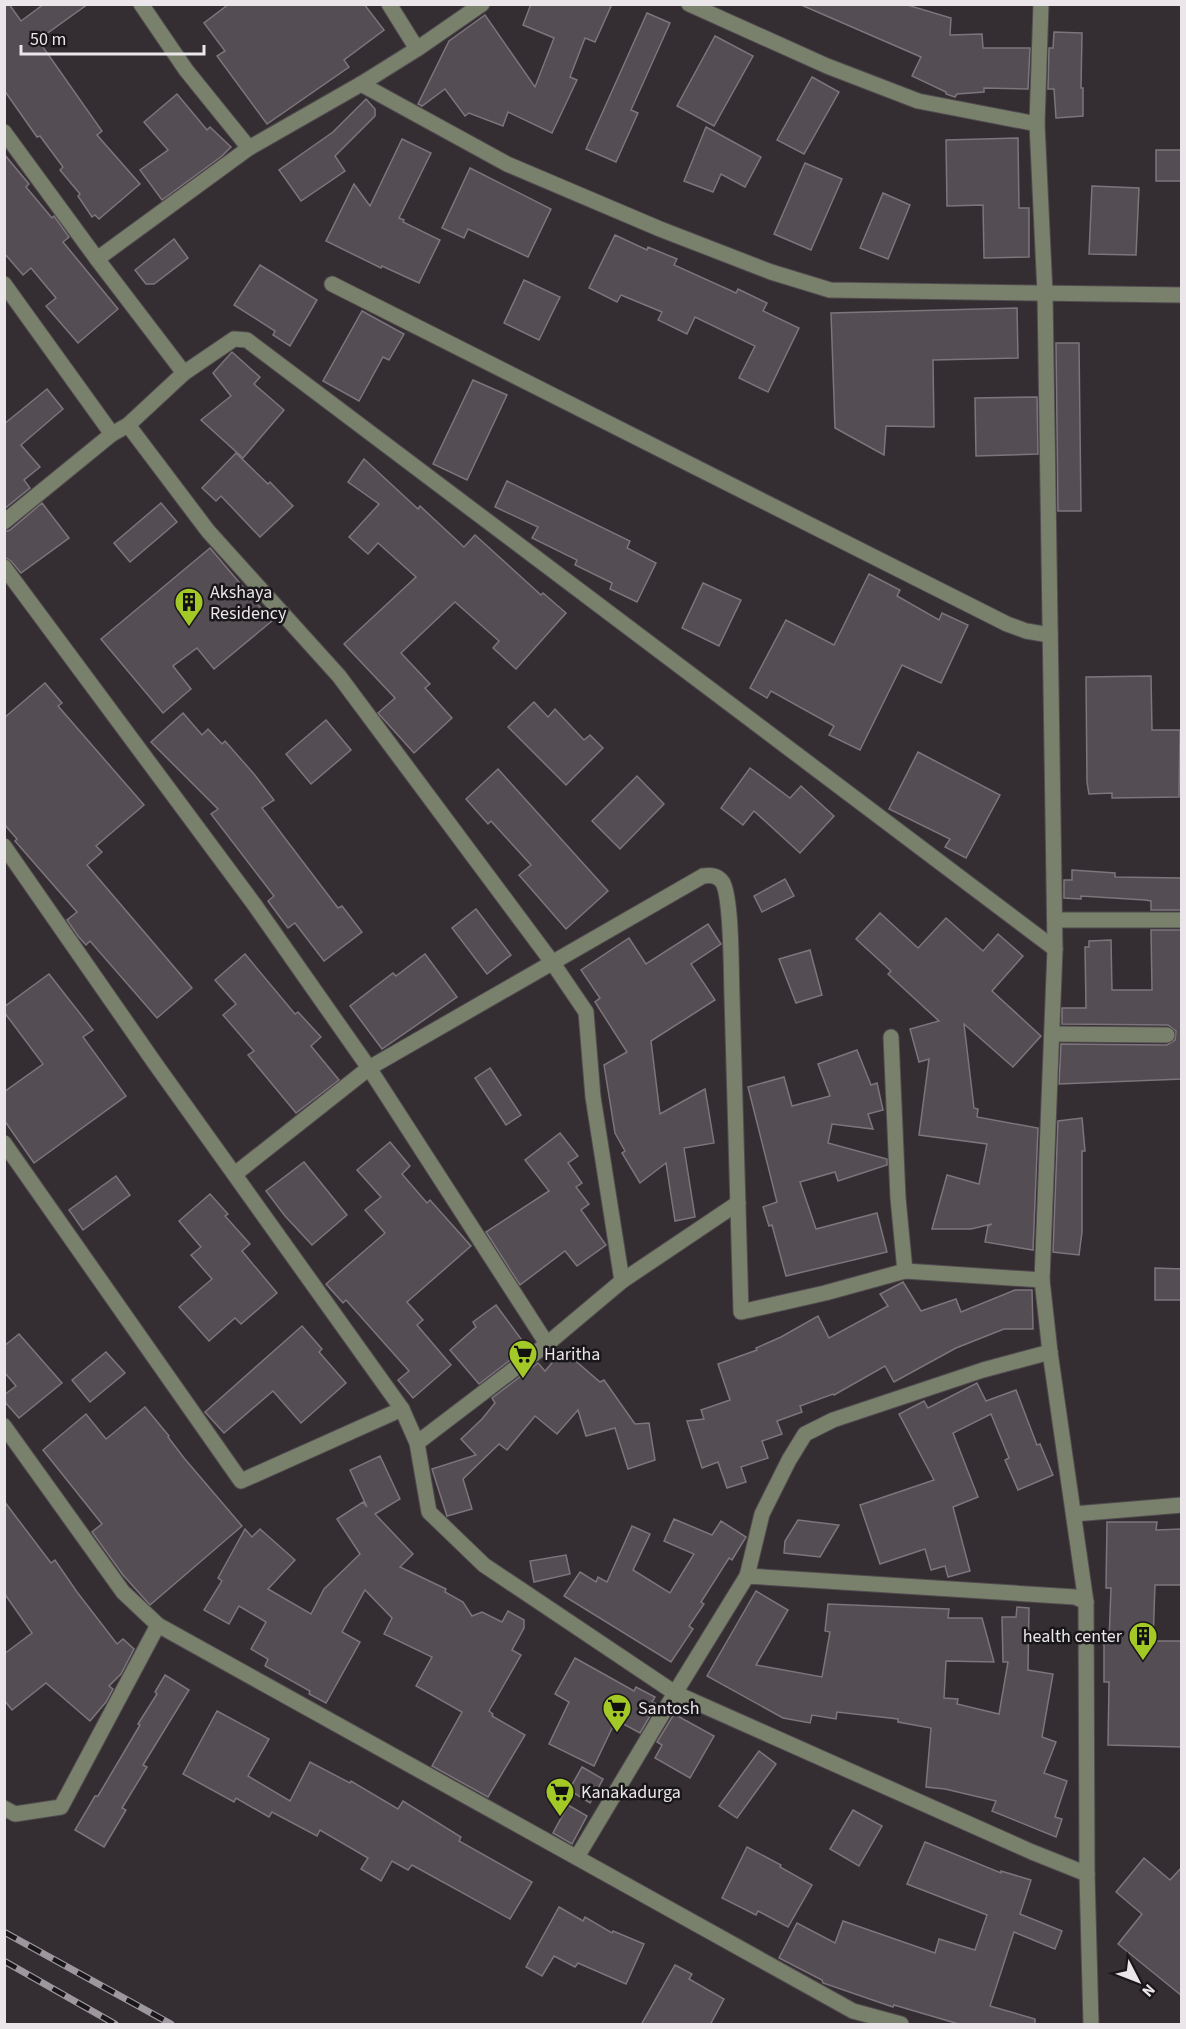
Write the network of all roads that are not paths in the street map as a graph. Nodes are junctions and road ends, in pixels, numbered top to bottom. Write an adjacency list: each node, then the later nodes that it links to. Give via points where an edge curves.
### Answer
1 (141, 4): 10 (street, via 186,70)
2 (389, 4): 6 (street)
3 (482, 4): 6 (street)
4 (689, 4): 8 (street, via 827,66 918,101)
5 (1041, 4): 8 (street)
6 (417, 49): 7 (street)
7 (361, 84): 10 (street); 14 (street, via 507,164 771,272 830,290)
8 (1037, 124): 14 (street)
9 (4, 132): 11 (street)
10 (249, 148): 11 (street)
11 (97, 259): 16 (street)
12 (4, 284): 18 (street)
13 (332, 284): 21 (street, via 1007,624)
14 (1045, 293): 15 (street); 21 (street)
15 (1182, 296)
16 (184, 373): 17 (street); 25 (street, via 234,339 247,340)
17 (128, 425): 18 (street); 26 (street, via 208,531 339,676)
18 (112, 434): 19 (street)
19 (4, 522)
20 (4, 567): 30 (street, via 254,904)
21 (1050, 635): 23 (street)
22 (4, 846): 32 (street)
23 (1054, 920): 24 (street); 25 (street)
24 (1182, 920)
25 (1055, 949): 27 (street)
26 (552, 962): 30 (street); 33 (street, via 703,876 711,875 723,883 731,956); 36 (street, via 586,1012 593,1097)
27 (1052, 1034): 28 (street); 35 (street)
28 (1167, 1035)
29 (891, 1037): 34 (street)
30 (369, 1068): 32 (street); 37 (street)
31 (4, 1143): 39 (street, via 242,1481)
32 (235, 1174): 39 (street)
33 (738, 1203): 34 (street, via 741,1312); 36 (street)
34 (905, 1272): 35 (street)
35 (1042, 1280): 38 (street)
36 (622, 1281): 37 (street)
37 (547, 1344): 41 (street)
38 (1050, 1352): 43 (street); 44 (street, via 844,1416 805,1434 762,1514)
39 (402, 1409): 41 (street)
40 (4, 1426): 46 (street, via 123,1592)
41 (417, 1443): 47 (street, via 429,1512 494,1572)
42 (1182, 1505): 43 (street)
43 (1074, 1514): 45 (street)
44 (747, 1576): 45 (street, via 1075,1597); 47 (street)
45 (1086, 1602): 50 (street)
46 (159, 1625): 48 (street, via 61,1807 15,1814); 49 (street)
47 (675, 1693): 49 (street); 50 (street)
48 (4, 1808)
49 (577, 1857): 51 (street, via 854,2011)
50 (1087, 1874): 52 (street)
51 (901, 2025)
52 (1091, 2025)

